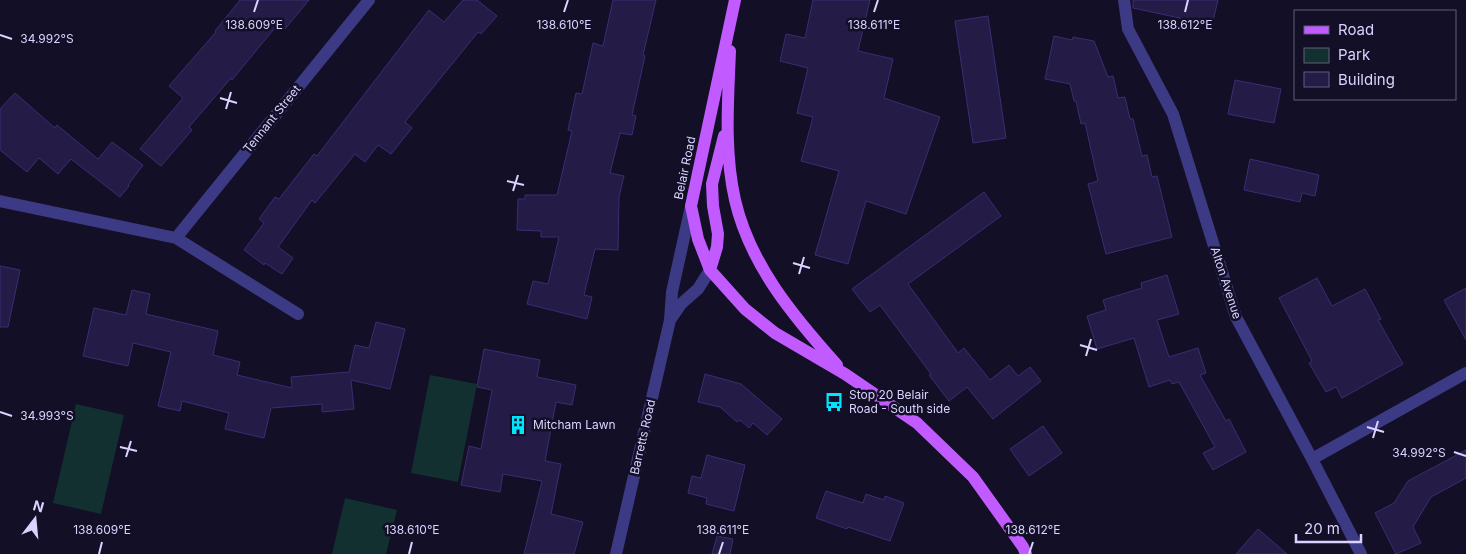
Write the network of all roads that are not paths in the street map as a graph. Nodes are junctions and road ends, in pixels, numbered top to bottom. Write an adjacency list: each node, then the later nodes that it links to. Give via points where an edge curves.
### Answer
1 (734, 0): 4 (main road, Belair Road)
2 (1124, 0): 14 (street, Alton Avenue, via 1128,29 1173,114 1236,317)
3 (366, 1): 8 (street, Tennant Street)
4 (731, 19): 5 (main road, Belair Road); 7 (main road, Belair Road)
5 (728, 122): 9 (main road, via 712,184 718,234); 12 (main road, Belair Road, via 736,200 762,268 810,335)
6 (0, 200): 8 (street)
7 (691, 206): 9 (main road, Belair Road, via 698,239); 11 (street, Barretts Road, via 672,292)
8 (176, 238): 10 (street)
9 (710, 270): 11 (street, Barretts Road); 12 (main road, Belair Road, via 745,309 775,333)
10 (298, 314)
11 (670, 320): 15 (street, Barretts Road)
12 (845, 374): 16 (main road, Belair Road, via 917,423 973,477)
13 (1466, 374): 14 (street)
14 (1312, 459): 17 (street, Alton Avenue)
15 (616, 554)
16 (1026, 554)
17 (1361, 554)

